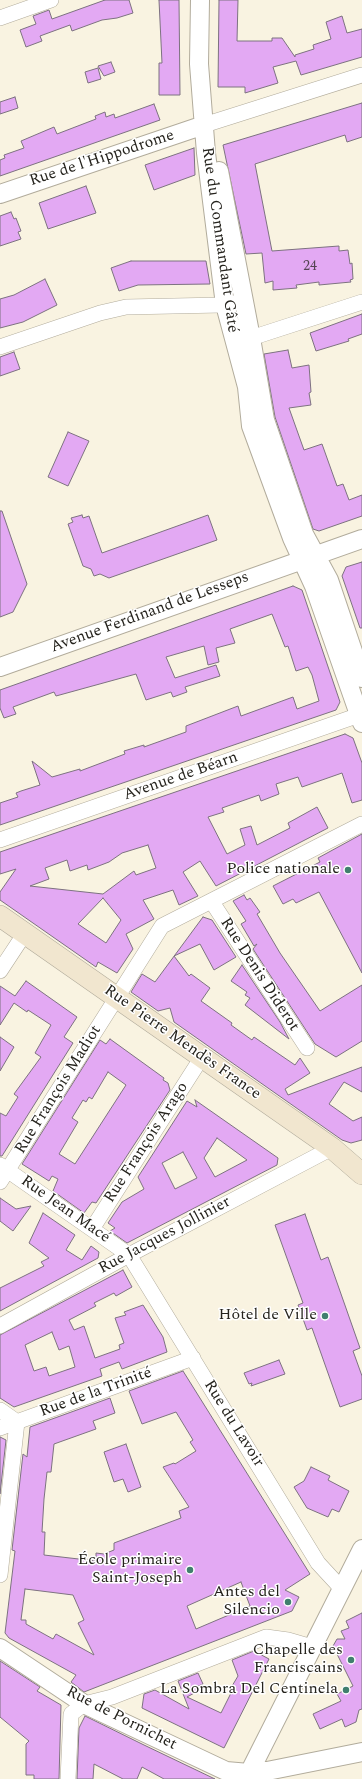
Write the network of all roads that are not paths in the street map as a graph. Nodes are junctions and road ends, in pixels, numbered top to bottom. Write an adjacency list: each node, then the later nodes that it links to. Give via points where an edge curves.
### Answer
1 (51, 0): 3 (street)
2 (200, 0): 5 (street, Rue du Commandant Gâté, via 199,64)
3 (0, 18)
4 (362, 75): 5 (street)
5 (204, 125): 6 (street, Rue de l'Hippodrome); 7 (street, Rue du Commandant Gâté, via 215,151); 9 (street, Rue du Commandant Gâté)
6 (0, 194)
7 (244, 302): 9 (street); 10 (street, Rue du Commandant Gâté)
8 (362, 302): 10 (street)
9 (225, 305): 11 (street, via 126,307 100,313); 12 (street, Rue du Commandant Gâté)
10 (251, 338): 12 (street, Rue du Commandant Gâté)
11 (0, 347)
12 (253, 386): 14 (street, Rue du Commandant Gâté, via 251,426)
13 (362, 539): 14 (street, Avenue Ferdinand de Lesseps)
14 (308, 558): 15 (street, Avenue Ferdinand de Lesseps); 16 (street, via 329,580); 17 (street, via 314,586)
15 (0, 667)
16 (362, 678)
17 (361, 717): 19 (street, Avenue de Béarn)
18 (362, 824): 20 (street, Rue François Madiot)
19 (0, 840)
20 (212, 902): 24 (street, Rue François Madiot, via 162,926); 25 (street, Rue Denis Diderot)
21 (0, 916): 22 (main road, Rue Pierre Mendès France)
22 (25, 933): 23 (street); 24 (main road, Rue Pierre Mendès France)
23 (0, 971)
24 (117, 998): 26 (main road, Rue Pierre Mendès France); 28 (street, Rue François Madiot)
25 (307, 1048)
26 (202, 1057): 27 (main road, Rue Pierre Mendès France); 30 (street, Rue François Arago)
27 (332, 1148): 29 (main road, Rue Pierre Mendès France); 31 (street, Rue Jacques Jollinier)
28 (2, 1172): 30 (street, Rue Jean Macé)
29 (362, 1174)
30 (92, 1229): 31 (street, Rue Jean Macé)
31 (129, 1255): 32 (street, Rue Jacques Jollinier); 33 (street, Rue du Lavoir)
32 (0, 1326)
33 (192, 1358): 35 (street, Rue de la Trinité); 39 (street, Rue du Lavoir, via 318,1563)
34 (0, 1410): 35 (street)
35 (17, 1422): 36 (street, Rue de la Trinité); 38 (street)
36 (0, 1428)
37 (362, 1548): 39 (street)
38 (0, 1575)
39 (342, 1589): 40 (street)
40 (312, 1647): 42 (street, via 266,1637 112,1697); 44 (street)
41 (0, 1648): 42 (street, Rue de Pornichet)
42 (84, 1704): 44 (street, Rue de Pornichet, via 226,1771); 45 (street, via 71,1714)
43 (362, 1752): 44 (street, Rue de Pornichet)
44 (247, 1776)
45 (68, 1779)

